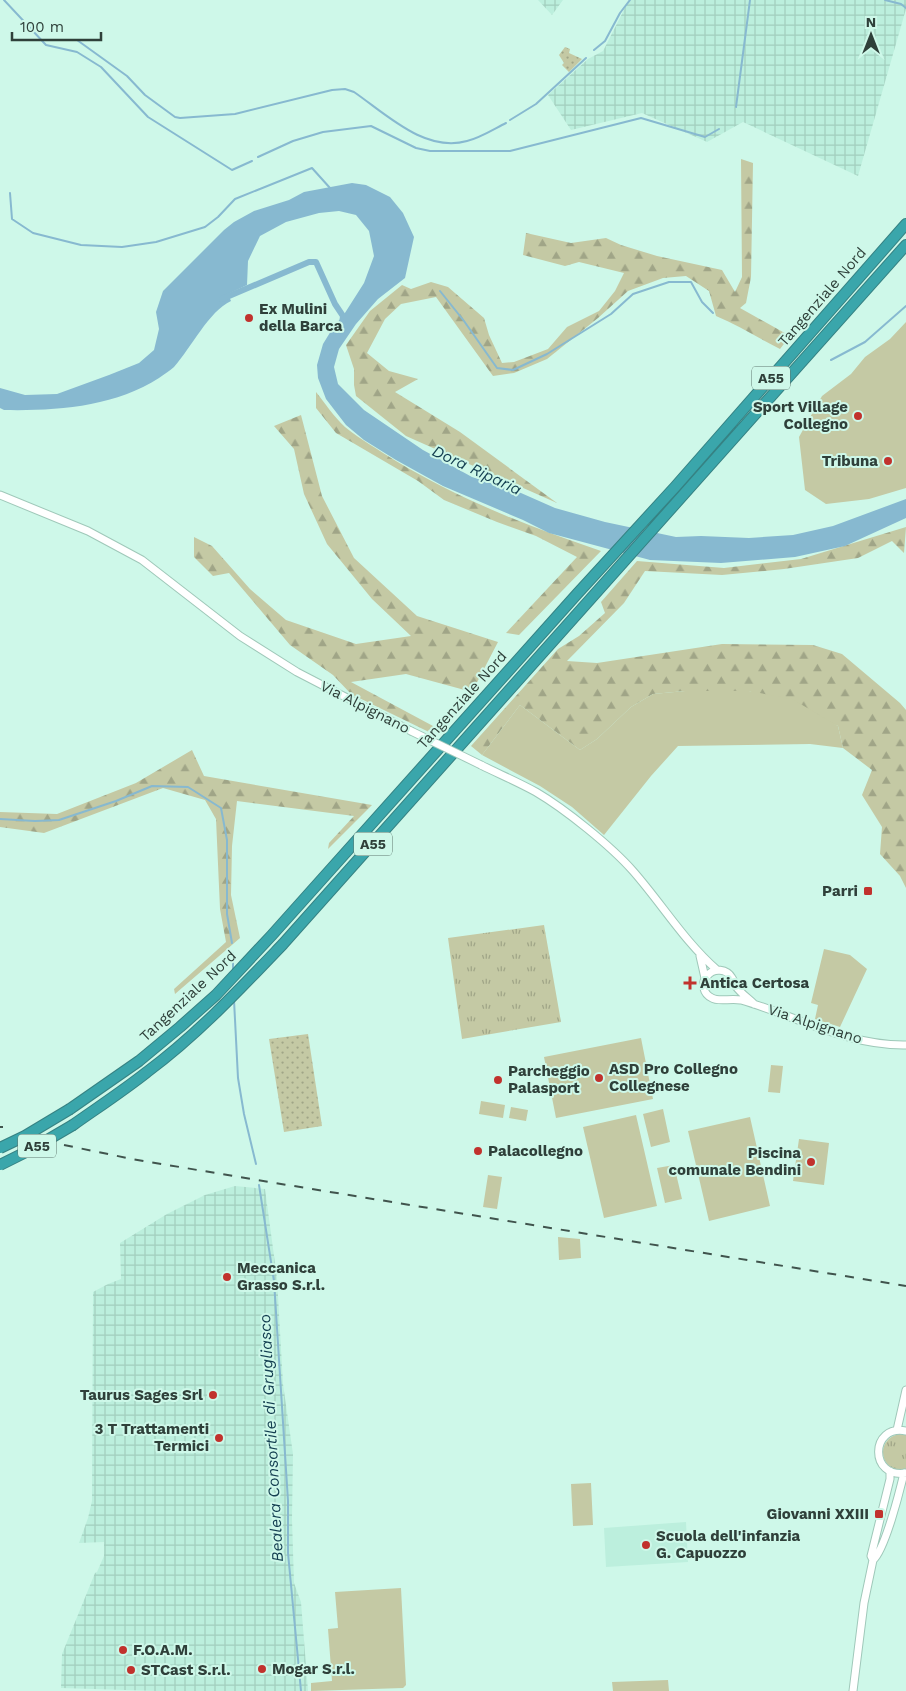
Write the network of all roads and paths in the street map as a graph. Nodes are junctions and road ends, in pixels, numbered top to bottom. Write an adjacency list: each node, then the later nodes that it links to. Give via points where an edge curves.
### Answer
1 (906, 224): 11 (highway, Tangenziale Nord / A55, bridge, via 675,487 216,995 139,1061 70,1109)
2 (906, 245): 12 (highway, Tangenziale Nord / A55, bridge, via 283,944 227,1002 148,1072 73,1125)
3 (0, 495): 4 (street, Via Alpignano, bridge, via 88,531 142,560 240,636 297,672 536,793 569,815 632,870)
4 (700, 956): 5 (street); 6 (street)
5 (717, 970): 6 (street); 7 (street, via 727,972)
6 (705, 978): 8 (street, via 703,987 706,994 713,999)
7 (734, 984): 8 (street); 9 (street)
8 (727, 998): 9 (street, Via Alpignano)
9 (754, 1004): 10 (street, Via Alpignano, via 860,1040)
10 (906, 1045)
11 (0, 1148)
12 (0, 1165)
13 (906, 1390): 14 (street)
14 (897, 1430): 15 (street); 16 (street, via 884,1437 879,1446 881,1462)
15 (906, 1431)
16 (890, 1471): 17 (street); 18 (street, via 871,1556)
17 (905, 1473): 18 (street, via 886,1533)
18 (873, 1560): 19 (street)
19 (853, 1691)

